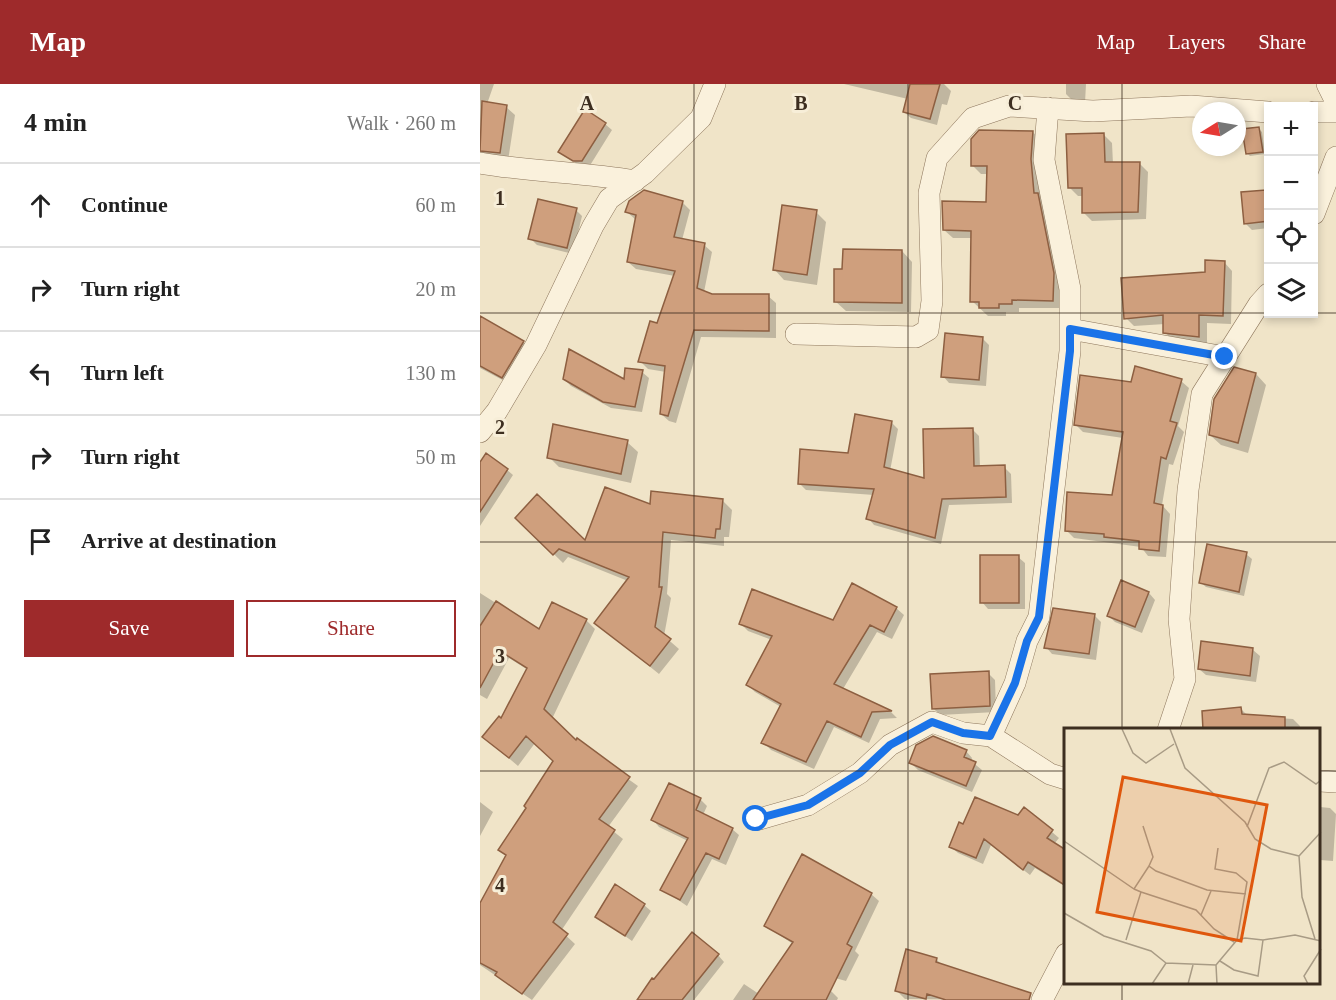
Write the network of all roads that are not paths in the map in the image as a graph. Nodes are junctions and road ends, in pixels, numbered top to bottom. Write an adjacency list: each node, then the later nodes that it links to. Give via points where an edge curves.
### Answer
1 (715, 84): 10 (street, via 701,118)
2 (1327, 84): 3 (street)
3 (1336, 102)
4 (1048, 108): 5 (street, via 1094,111 1191,106); 13 (street, via 1044,160 1070,289); 14 (street, via 1009,106 973,118 937,158 929,192 932,302 928,330 916,337)
5 (1264, 112)
6 (1318, 112): 7 (street)
7 (1336, 112)
8 (1336, 157): 11 (street)
9 (480, 163): 10 (street)
10 (635, 181): 16 (street, via 609,199 592,226 536,345)
11 (1316, 210)
12 (1264, 299): 15 (street)
13 (1070, 329): 15 (street); 18 (street, via 1041,607 1015,683)
14 (796, 334)
15 (1225, 357): 17 (street, via 1202,394 1188,490 1179,619 1185,679)
16 (480, 432)
17 (1169, 728)
18 (990, 736): 19 (street, via 1050,774); 22 (street, via 963,733 932,722 890,745 860,773 808,805)
19 (1064, 778)
20 (1321, 781): 21 (street)
21 (1336, 782)
22 (756, 819)
23 (1064, 958): 24 (street)
24 (1042, 1000)

